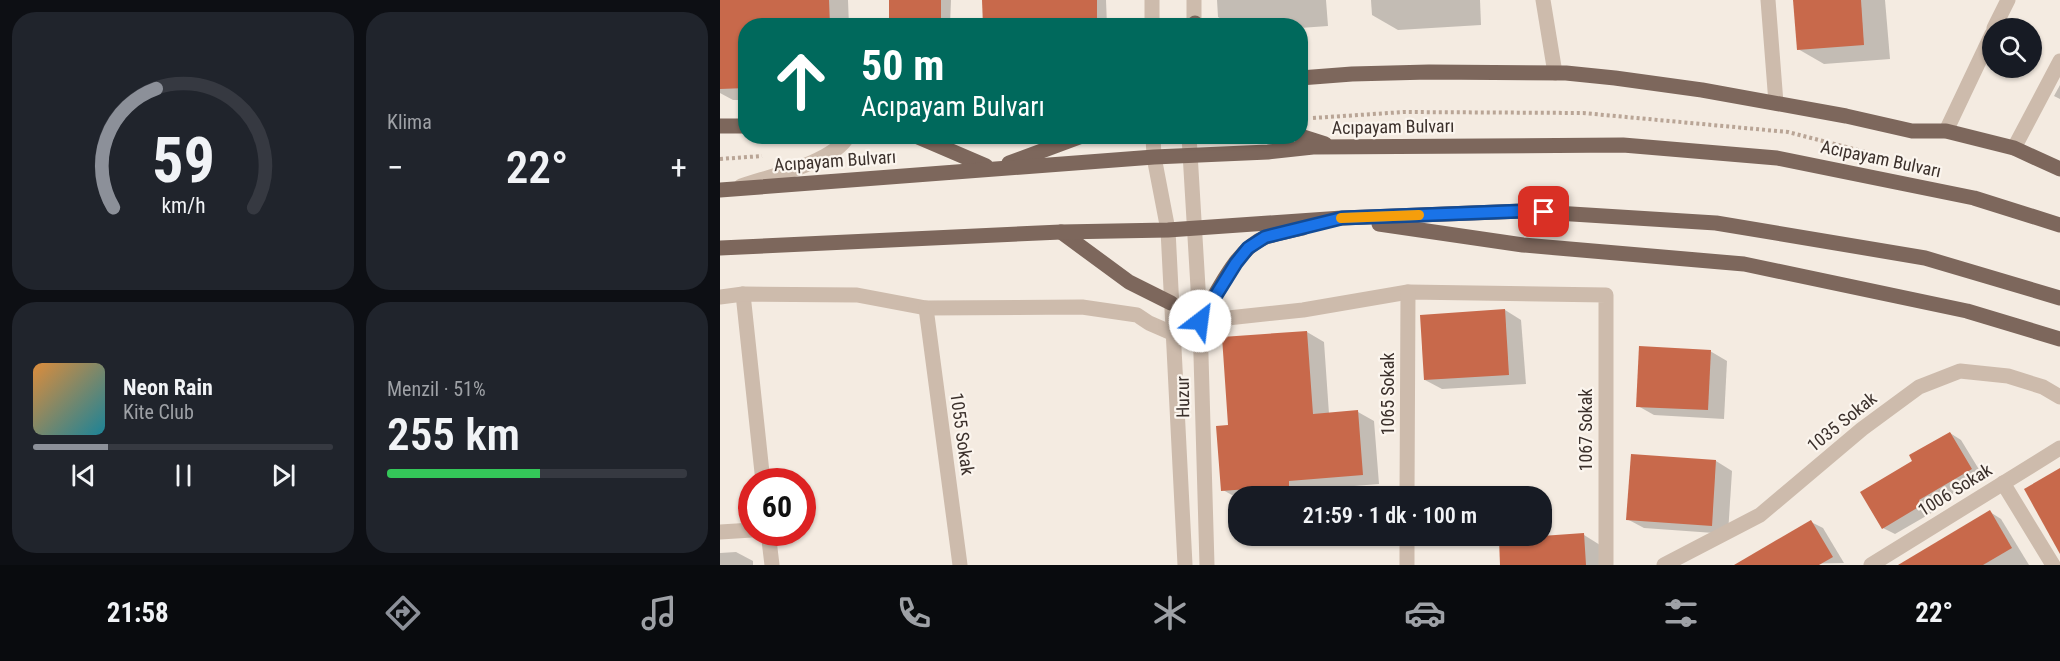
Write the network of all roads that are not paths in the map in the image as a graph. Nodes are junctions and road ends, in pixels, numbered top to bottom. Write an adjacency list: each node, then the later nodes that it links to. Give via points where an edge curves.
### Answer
1 (1152, 0): 6 (street)
2 (1194, 0): 7 (street)
3 (1543, 0): 11 (street)
4 (1768, 0): 13 (street)
5 (2008, 0): 8 (street)
6 (1152, 18)
7 (1195, 18)
8 (2000, 18)
9 (1982, 55): 16 (street)
10 (2060, 61): 24 (street)
11 (1555, 73): 12 (main road, via 1429,72); 13 (main road, via 1615,78)
12 (1308, 77)
13 (1776, 103): 16 (main road, via 1912,131)
14 (720, 126): 15 (main road)
15 (738, 126)
16 (1946, 131): 24 (main road)
17 (1308, 138): 23 (main road)
18 (843, 144): 29 (street, via 830,155)
19 (937, 144): 27 (main road)
20 (1060, 144): 27 (main road)
21 (1153, 144): 25 (street, Huzur)
22 (1190, 144): 26 (street, Huzur)
23 (1336, 147): 26 (main road, Acıpayam Bulvarı); 31 (main road, Acıpayam Bulvarı, via 1623,145 1777,158 1974,198)
24 (2014, 148): 28 (main road)
25 (1154, 157): 26 (main road, Acıpayam Bulvarı); 27 (main road, Acıpayam Bulvarı); 33 (street, Huzur)
26 (1191, 157): 32 (street, Huzur)
27 (994, 168): 29 (main road, Acıpayam Bulvarı)
28 (2060, 169)
29 (727, 189)
30 (1342, 218): 32 (main road); 39 (main road, via 1523,211 1716,223 1925,258); 42 (main road, via 1265,237 1248,248); 44 (main road, via 1523,245 1744,264 1967,311)
31 (2060, 225)
32 (1194, 228): 33 (main road); 42 (street, Huzur)
33 (1168, 230): 34 (main road); 40 (street, Huzur)
34 (1061, 232): 35 (main road); 40 (main road, via 1130,282)
35 (720, 248)
36 (1408, 292): 42 (street, via 1303,310); 49 (street, 1065 Sokak); 60 (street, 1067 Sokak, via 1606,295)
37 (743, 294): 38 (street); 41 (street, via 857,295); 47 (street)
38 (720, 297)
39 (2060, 298)
40 (1171, 303): 43 (street, Huzur)
41 (926, 308): 43 (street, via 1082,307 1137,315); 56 (street, 1055 Sokak)
42 (1200, 321): 58 (street, Huzur)
43 (1172, 333): 57 (street, Huzur)
44 (2060, 339)
45 (2060, 397): 61 (street, 1035 Sokak, via 2008,376 1960,370 1919,387 1862,429 1760,515)
46 (2060, 448): 48 (street, 1006 Sokak)
47 (762, 468)
48 (2003, 483): 54 (street, 1006 Sokak); 62 (street)
49 (1407, 486)
50 (738, 530): 51 (street)
51 (720, 531)
52 (770, 546): 55 (street)
53 (1407, 546): 59 (street)
54 (1877, 564)
55 (772, 565)
56 (960, 565)
57 (1185, 565)
58 (1208, 565)
59 (1407, 565)
60 (1606, 565)
61 (1664, 565)
62 (2053, 565)

